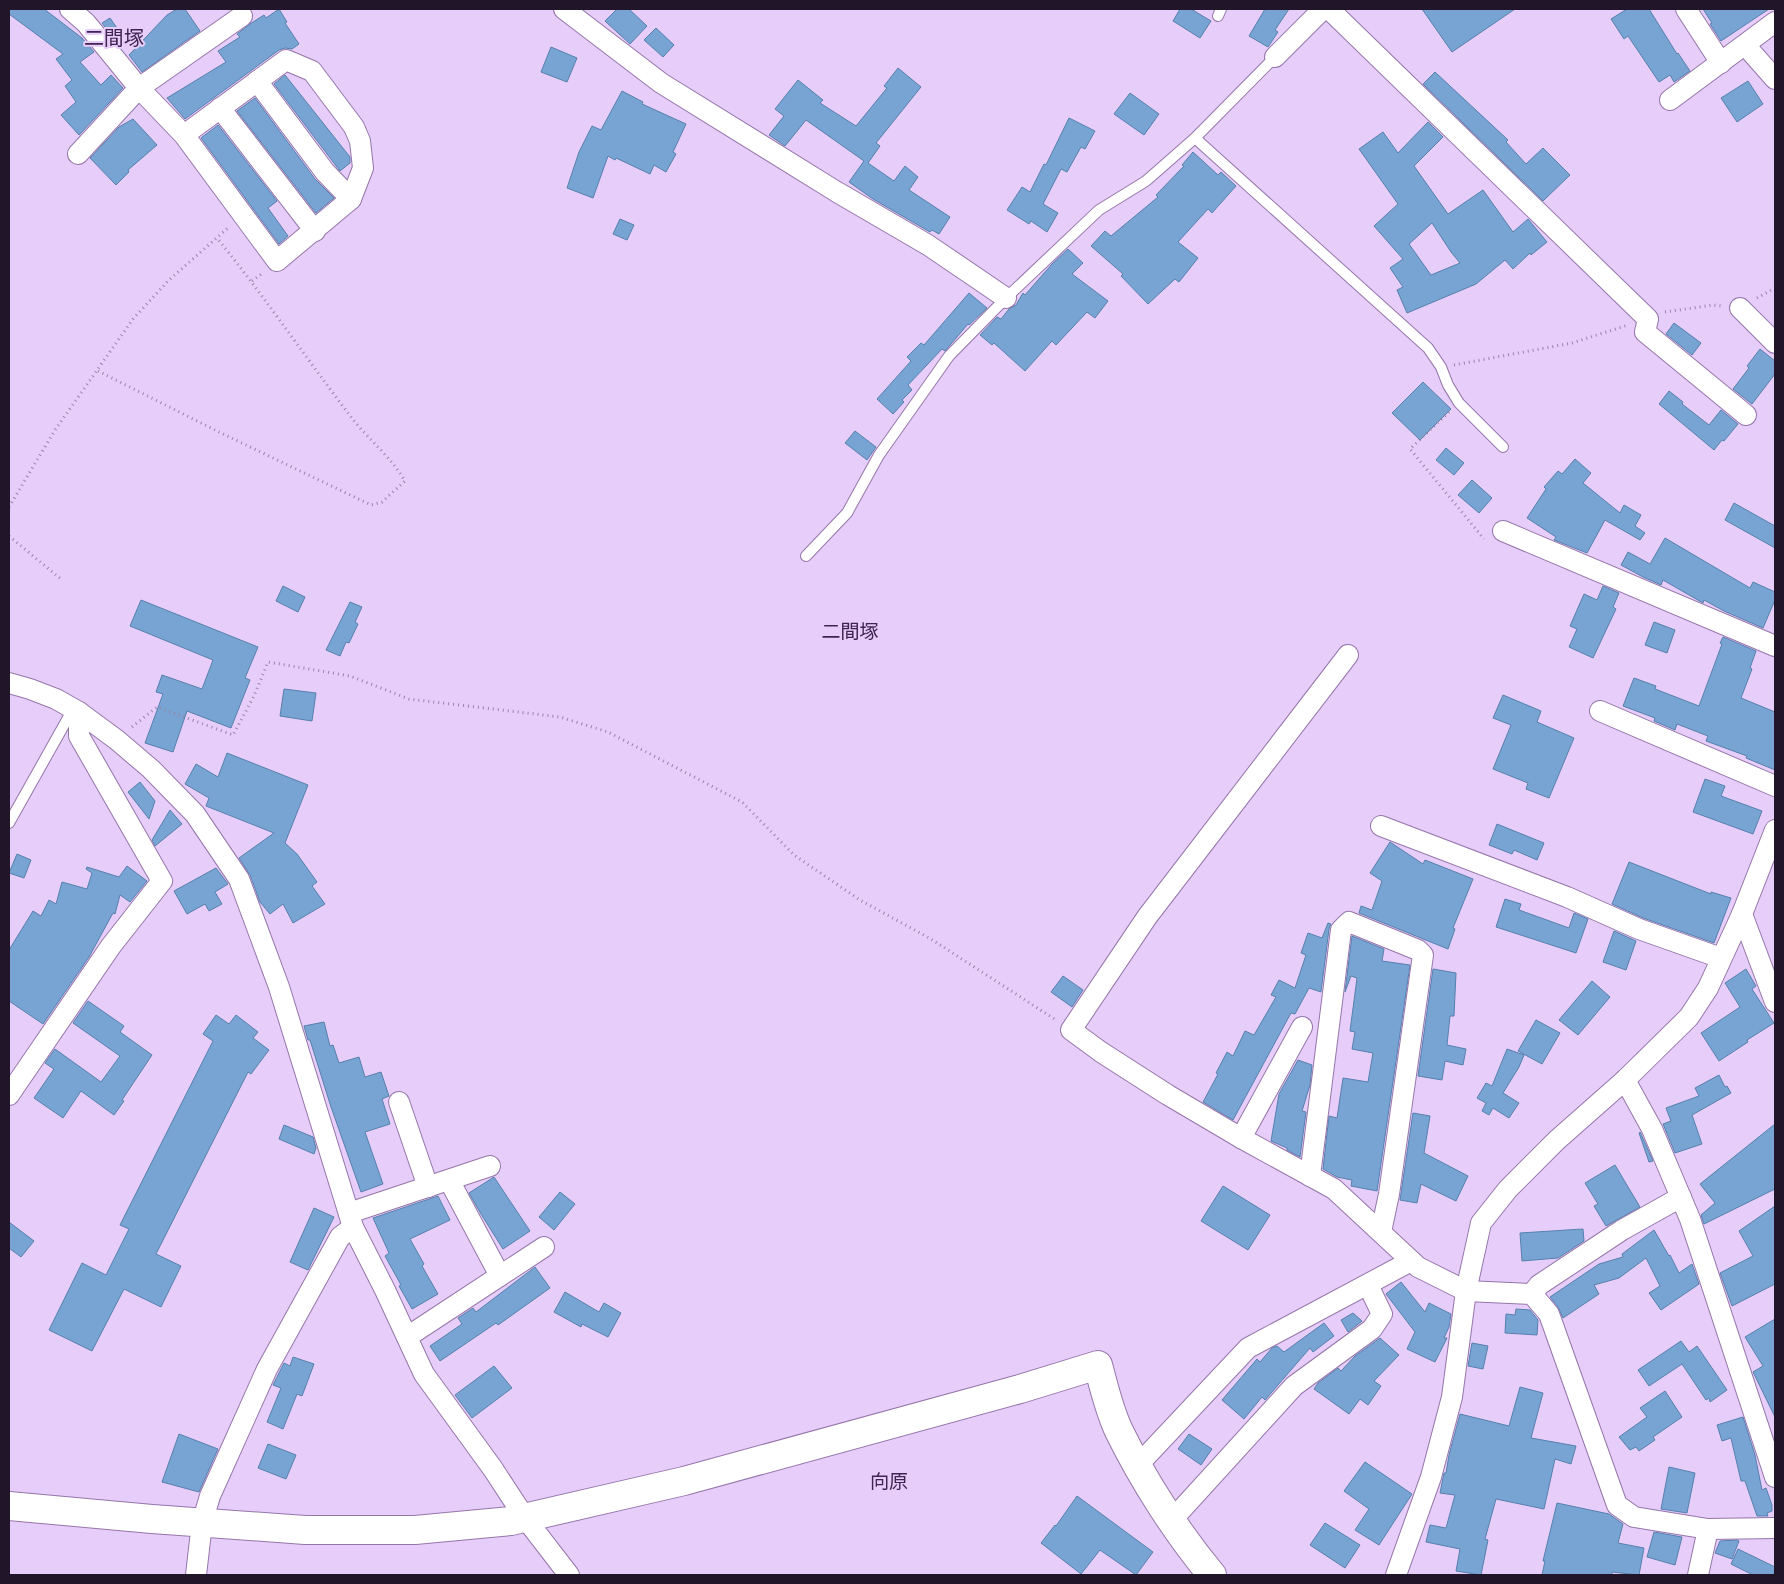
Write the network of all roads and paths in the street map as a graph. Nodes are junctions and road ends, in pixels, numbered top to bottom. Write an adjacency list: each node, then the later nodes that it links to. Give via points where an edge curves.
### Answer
1 (70, 9): 13 (street, via 86,23)
2 (564, 9): 23 (street, via 661,83 928,245)
3 (1322, 9): 9 (street)
4 (1329, 9): 25 (street)
5 (1686, 9): 10 (street)
6 (242, 16): 13 (street)
7 (1775, 22): 8 (street)
8 (1745, 45): 10 (street); 11 (street)
9 (1275, 57): 17 (lane)
10 (1721, 63): 14 (street)
11 (1775, 79)
12 (257, 81): 15 (street); 19 (street, via 325,172); 19 (street, via 286,60 312,72 354,127 360,141 363,168)
13 (139, 88): 16 (street); 18 (street)
14 (1670, 100)
15 (220, 108): 16 (street); 21 (street)
16 (184, 135): 20 (street)
17 (1195, 138): 23 (lane, via 1146,181 1099,210); 27 (lane, via 1428,348)
18 (78, 154)
19 (351, 198): 21 (street)
20 (242, 214): 21 (street, via 277,262); 22 (path)
21 (315, 231)
22 (217, 238): 28 (path, via 168,281 133,319); 28 (path, via 363,433 399,470 405,481 382,502 371,505)
23 (1006, 298): 35 (lane, via 949,356 879,455 847,513)
24 (1740, 308): 25 (path, via 1690,308 1668,311); 26 (street)
25 (1648, 319): 27 (path, via 1572,343); 30 (street, via 1645,332)
26 (1775, 344)
27 (1441, 367): 29 (lane)
28 (98, 371): 32 (path, via 55,430)
29 (1459, 403): 31 (lane); 33 (path, via 1410,449 1487,542)
30 (1746, 416)
31 (1502, 447)
32 (9, 507)
33 (1503, 531): 37 (street)
34 (9, 536): 36 (path)
35 (806, 556)
36 (62, 580)
37 (1775, 646)
38 (1348, 655): 51 (street, via 1146,917)
39 (9, 683): 40 (street, via 56,699)
40 (76, 711): 42 (street); 44 (lane); 53 (street, via 79,736 162,881 111,946)
41 (1600, 711): 43 (street)
42 (117, 740): 51 (path, via 157,707 233,735 268,662 350,676 409,699 560,717 608,732 742,802 794,855 860,900 931,939); 61 (street, via 195,814 240,879 285,1005)
43 (1775, 786)
44 (9, 823)
45 (1381, 826): 48 (street, via 1567,897 1639,929)
46 (1775, 830): 47 (street)
47 (1742, 914): 48 (street); 49 (street)
48 (1721, 958): 52 (street, via 1708,988 1689,1017)
49 (1775, 1002)
50 (1302, 1027): 55 (street)
51 (1071, 1030): 55 (street, via 1168,1095)
52 (1625, 1080): 60 (street, via 1652,1129); 67 (street, via 1508,1188 1481,1223)
53 (9, 1095)
54 (399, 1102): 59 (street)
55 (1241, 1138): 57 (street)
56 (490, 1166): 58 (street)
57 (1310, 1176): 62 (street, via 1334,1189); 62 (street, via 1341,930 1349,922 1418,950 1423,955 1389,1194)
58 (449, 1180): 59 (street); 65 (street)
59 (428, 1187): 61 (street)
60 (1681, 1197): 68 (street, via 1622,1230); 71 (street)
61 (351, 1220): 69 (street); 75 (street, via 267,1369 210,1496)
62 (1380, 1232): 64 (street)
63 (544, 1247): 65 (street)
64 (1411, 1261): 66 (street); 67 (street)
65 (500, 1276): 69 (street)
66 (1368, 1285): 70 (street, via 1248,1348); 74 (street, via 1382,1314 1372,1329 1294,1386)
67 (1466, 1291): 68 (street); 78 (street, via 1452,1397)
68 (1532, 1294): 77 (street, via 1549,1314 1617,1505 1634,1517)
69 (406, 1337): 73 (street, via 424,1374 494,1469)
70 (1138, 1465): 73 (street, via 1118,1430 1098,1365 684,1481); 74 (street)
71 (1775, 1477)
72 (9, 1506): 75 (street)
73 (525, 1518): 75 (street, via 415,1530 305,1530); 80 (street)
74 (1172, 1520): 81 (street)
75 (202, 1523): 79 (street)
76 (1775, 1528): 77 (street)
77 (1708, 1529): 82 (street)
78 (1403, 1574)
79 (196, 1575)
80 (569, 1575)
81 (1212, 1575)
82 (1698, 1575)

